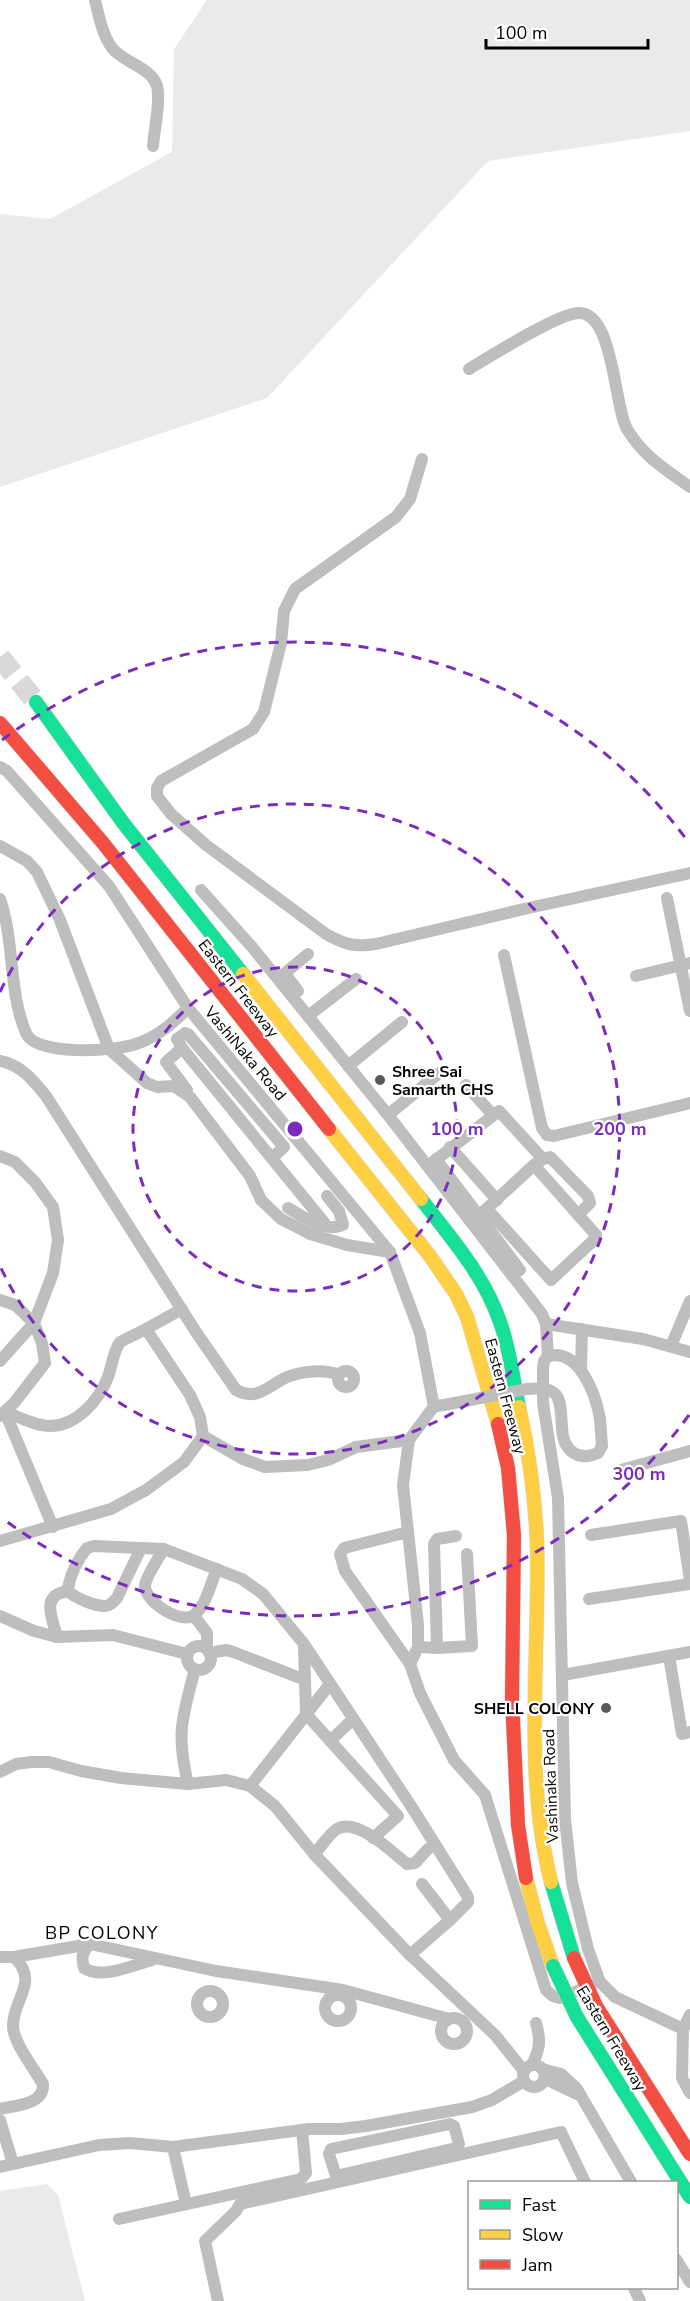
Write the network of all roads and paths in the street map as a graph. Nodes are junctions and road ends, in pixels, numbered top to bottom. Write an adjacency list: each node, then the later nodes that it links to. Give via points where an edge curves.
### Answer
1 (94, 0): 2 (street, via 113,49 152,76 157,87)
2 (153, 146)
3 (469, 369): 5 (street, via 562,317 580,312 592,317 607,344 625,426 646,456)
4 (422, 459): 10 (street, via 410,498 396,517 295,589 288,600 264,712 253,729 161,782 157,796 206,845 326,934 356,946)
5 (690, 487)
6 (36, 702): 139 (highway, Eastern Freeway, bridge, via 132,833 452,1239 481,1280 493,1306 505,1337 535,1501 534,1699 540,1822 548,1868 574,1958 596,2006)
7 (0, 723): 143 (highway, Eastern Freeway, bridge, via 103,843 430,1256 468,1317 508,1468 514,1534 512,1699 518,1825 538,1924 577,2016)
8 (0, 767): 20 (street, VashiNaka Road, via 109,886)
9 (0, 846): 26 (street, via 27,861 37,872 60,920)
10 (690, 873)
11 (201, 890): 17 (street)
12 (667, 898): 16 (street)
13 (0, 899): 26 (street, via 7,919 15,992 27,1035 36,1042 62,1049)
14 (308, 954): 17 (street)
15 (504, 955): 34 (street, via 542,1128 547,1135)
16 (685, 964): 18 (street); 21 (street)
17 (282, 976): 22 (street)
18 (636, 976)
19 (356, 979): 22 (street)
20 (188, 1008): 24 (street); 27 (street, VashiNaka Road)
21 (690, 1011)
22 (310, 1014): 29 (street)
23 (402, 1022): 29 (street)
24 (170, 1026): 25 (street); 26 (street, via 135,1044)
25 (180, 1043): 30 (street, via 188,1034); 33 (street); 35 (street, via 167,1064)
26 (109, 1049): 52 (street, via 147,1083 174,1086 190,1096 249,1176 261,1200 281,1219 347,1245)
27 (230, 1059): 30 (street); 39 (street, VashiNaka Road)
28 (0, 1061): 56 (street, via 18,1067 46,1096)
29 (348, 1066): 37 (street)
30 (219, 1070): 40 (street)
31 (439, 1073): 37 (street)
32 (466, 1085): 36 (street)
33 (219, 1094): 35 (street); 43 (street)
34 (690, 1103)
35 (202, 1108): 38 (street)
36 (492, 1114): 41 (street); 44 (street, via 502,1113)
37 (388, 1115): 45 (street)
38 (211, 1120)
39 (293, 1135): 40 (street); 46 (street, VashiNaka Road)
40 (281, 1144): 43 (street, via 283,1149)
41 (450, 1147): 45 (street); 47 (street)
42 (0, 1156): 57 (street, via 15,1162 53,1207 58,1240 53,1274)
43 (272, 1158): 51 (street)
44 (538, 1162): 47 (street); 50 (street); 50 (street, via 550,1157 588,1196 590,1203)
45 (432, 1163): 49 (street); 58 (street)
46 (344, 1196): 51 (street, via 330,1200 343,1225); 52 (street, VashiNaka Road)
47 (497, 1200): 49 (street)
48 (288, 1208): 51 (street)
49 (483, 1213): 50 (street, via 551,1280 595,1240 596,1235); 53 (street)
50 (579, 1215)
51 (327, 1226)
52 (390, 1252): 67 (street, VashiNaka Road, via 420,1333 432,1398)
53 (520, 1270)
54 (0, 1300): 57 (street, via 15,1305)
55 (690, 1301): 61 (street)
56 (182, 1309): 59 (street); 66 (street, via 236,1390 243,1394 262,1393 298,1374 327,1371)
57 (34, 1323): 64 (street); 68 (street, via 45,1363)
58 (546, 1324): 60 (street); 63 (street, Vashinaka Road)
59 (146, 1329): 68 (street, via 120,1342 98,1397 69,1422 48,1426); 69 (street, via 190,1395)
60 (582, 1329): 61 (street); 65 (street)
61 (670, 1346): 62 (street)
62 (690, 1352)
63 (548, 1356): 65 (street, via 573,1362); 98 (street, Vashinaka Road, via 543,1368 543,1403 558,1498)
64 (0, 1361)
65 (581, 1370): 67 (street, bridge, via 598,1406 602,1446 598,1453 582,1458 574,1455 564,1441 562,1406 547,1389 540,1387)
66 (339, 1375)
67 (440, 1405): 70 (street)
68 (3, 1414): 73 (street)
69 (203, 1436): 70 (street, via 266,1467 308,1465 356,1447); 73 (street, via 183,1462 146,1490 111,1509)
70 (409, 1440): 74 (street, via 403,1485)
71 (690, 1451): 72 (street)
72 (621, 1470)
73 (53, 1527): 77 (street)
74 (408, 1532): 90 (street); 96 (street, via 344,1548 340,1554 345,1571)
75 (591, 1535): 81 (street, via 681,1521)
76 (456, 1536): 91 (street, via 437,1539 434,1544)
77 (0, 1541)
78 (141, 1548): 79 (street); 84 (street, via 87,1548 68,1583); 84 (street, via 111,1605 104,1607)
79 (164, 1549): 82 (street); 87 (street, via 144,1584 147,1597 167,1611 186,1618)
80 (467, 1554): 91 (street, via 472,1644 469,1648)
81 (688, 1559): 83 (street)
82 (217, 1569): 87 (street); 89 (street, via 242,1579 263,1594)
83 (690, 1582): 85 (street)
84 (68, 1591): 88 (street, via 60,1592 50,1602)
85 (589, 1599)
86 (0, 1616): 88 (street, via 34,1632)
87 (194, 1616): 92 (street, via 207,1633)
88 (57, 1637): 94 (street, via 113,1635)
89 (304, 1644): 99 (street); 100 (street)
90 (418, 1647): 91 (street); 96 (street)
91 (437, 1648)
92 (208, 1651): 94 (street, via 196,1646); 97 (street, via 209,1664); 99 (street, via 227,1650)
93 (690, 1652): 95 (street)
94 (187, 1654): 97 (street, via 187,1661)
95 (669, 1656): 98 (street); 103 (street, via 682,1734)
96 (410, 1664): 121 (street, via 454,1760 485,1795 546,1990 560,1998)
97 (195, 1670): 106 (street, via 180,1726 180,1749)
98 (563, 1675): 121 (street, Vashinaka Road, via 565,1819 572,1883)
99 (305, 1680): 101 (street)
100 (330, 1684): 101 (street); 102 (street)
101 (306, 1714): 104 (street); 107 (street)
102 (353, 1719): 104 (street); 108 (street)
103 (690, 1732)
104 (330, 1741): 109 (street)
105 (0, 1772): 106 (street, via 16,1764 49,1762 121,1778)
106 (188, 1784): 107 (street, via 226,1780)
107 (250, 1786): 112 (street, via 275,1806)
108 (411, 1806): 109 (street); 114 (street, via 468,1898)
109 (398, 1816): 110 (street)
110 (373, 1838): 111 (street, via 407,1864 415,1863); 112 (street, via 358,1827 338,1829)
111 (428, 1849)
112 (314, 1854): 116 (street)
113 (422, 1884): 114 (street)
114 (450, 1920): 116 (street)
115 (90, 1944): 118 (street); 119 (street); 119 (street, via 83,1951 82,1960 90,1972)
116 (410, 1956): 128 (street)
117 (0, 1957): 118 (street)
118 (14, 1957): 131 (street, via 26,1980 14,2018 15,2035 44,2093 33,2101)
119 (156, 1959): 120 (street)
120 (216, 1971): 122 (street); 124 (street, via 342,1993)
121 (600, 1982): 127 (street, via 615,1997)
122 (214, 1991)
123 (690, 2014): 127 (street)
124 (449, 2019): 125 (street, via 458,2018); 125 (street, via 441,2033 452,2044 467,2036)
125 (465, 2023): 128 (street)
126 (536, 2023): 129 (street, via 541,2040)
127 (683, 2029): 130 (street, via 682,2078)
128 (495, 2035): 129 (street)
129 (533, 2073): 133 (street, via 492,2100 472,2107); 142 (street, via 579,2095)
130 (690, 2093)
131 (0, 2109)
132 (0, 2120): 140 (street)
133 (389, 2122): 134 (street); 136 (street)
134 (356, 2127): 135 (street); 137 (street)
135 (302, 2130): 138 (street); 144 (street, via 304,2177)
136 (393, 2136): 137 (street); 137 (street, via 450,2124 459,2144 456,2148 336,2176 330,2150)
137 (360, 2144)
138 (173, 2147): 140 (street, via 99,2145); 144 (street)
139 (690, 2154)
140 (6, 2165)
141 (585, 2181): 148 (street, via 561,2132 240,2204 205,2241)
142 (630, 2181)
143 (690, 2197)
144 (186, 2204): 145 (street)
145 (119, 2219)
146 (678, 2262): 147 (street)
147 (690, 2282)
148 (218, 2301)

